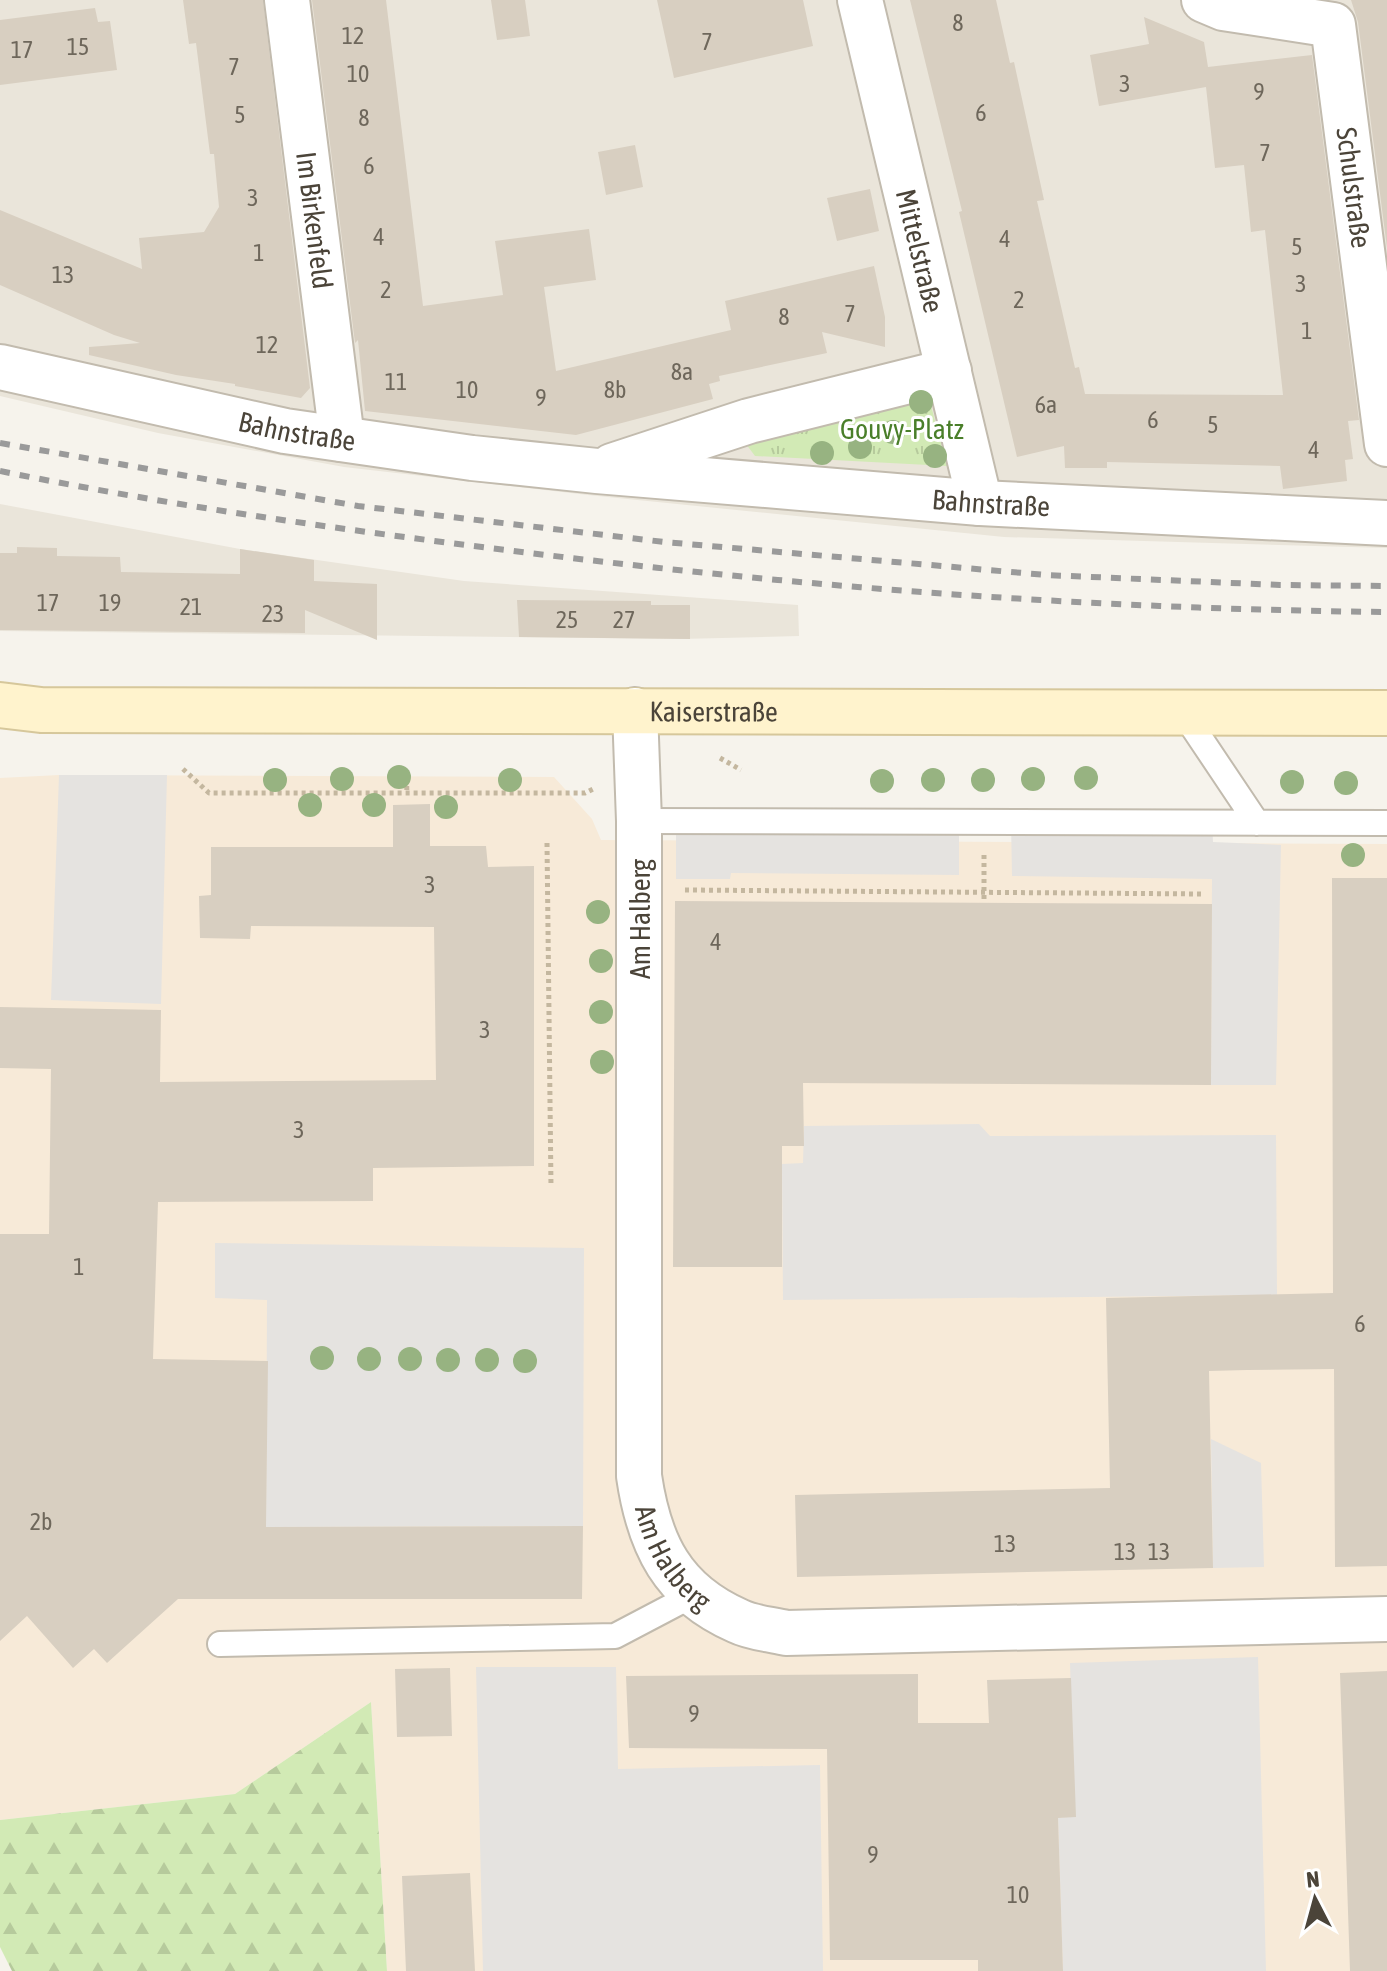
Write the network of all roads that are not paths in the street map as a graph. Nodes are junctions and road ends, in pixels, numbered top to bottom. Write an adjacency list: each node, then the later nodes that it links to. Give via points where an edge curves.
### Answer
1 (287, 0): 6 (street, Im Birkenfeld)
2 (860, 0): 5 (street, Mittelstraße)
3 (1204, 0): 7 (street, Schulstraße, via 1223,8 1333,25)
4 (0, 367): 6 (street, Bahnstraße)
5 (949, 371): 8 (street, Bahnstraße, via 749,421); 9 (street, Mittelstraße)
6 (342, 439): 8 (street, Bahnstraße)
7 (1387, 444)
8 (597, 471): 9 (street, Bahnstraße)
9 (980, 503): 10 (street, Bahnstraße)
10 (1387, 523)
11 (635, 710): 12 (main road, Kaiserstraße); 13 (main road, Kaiserstraße); 15 (street, Am Halberg)
12 (14, 711)
13 (1182, 711): 14 (main road, Kaiserstraße); 16 (lane)
14 (1387, 713)
15 (639, 821): 16 (lane, Am Halberg); 18 (street, Am Halberg, via 639,1476 644,1514 658,1548)
16 (1257, 823): 17 (lane, Am Halberg)
17 (1387, 823)
18 (693, 1595): 19 (street, Am Halberg, via 739,1622 786,1633); 20 (lane, via 615,1636)
19 (1387, 1619)
20 (220, 1644)

